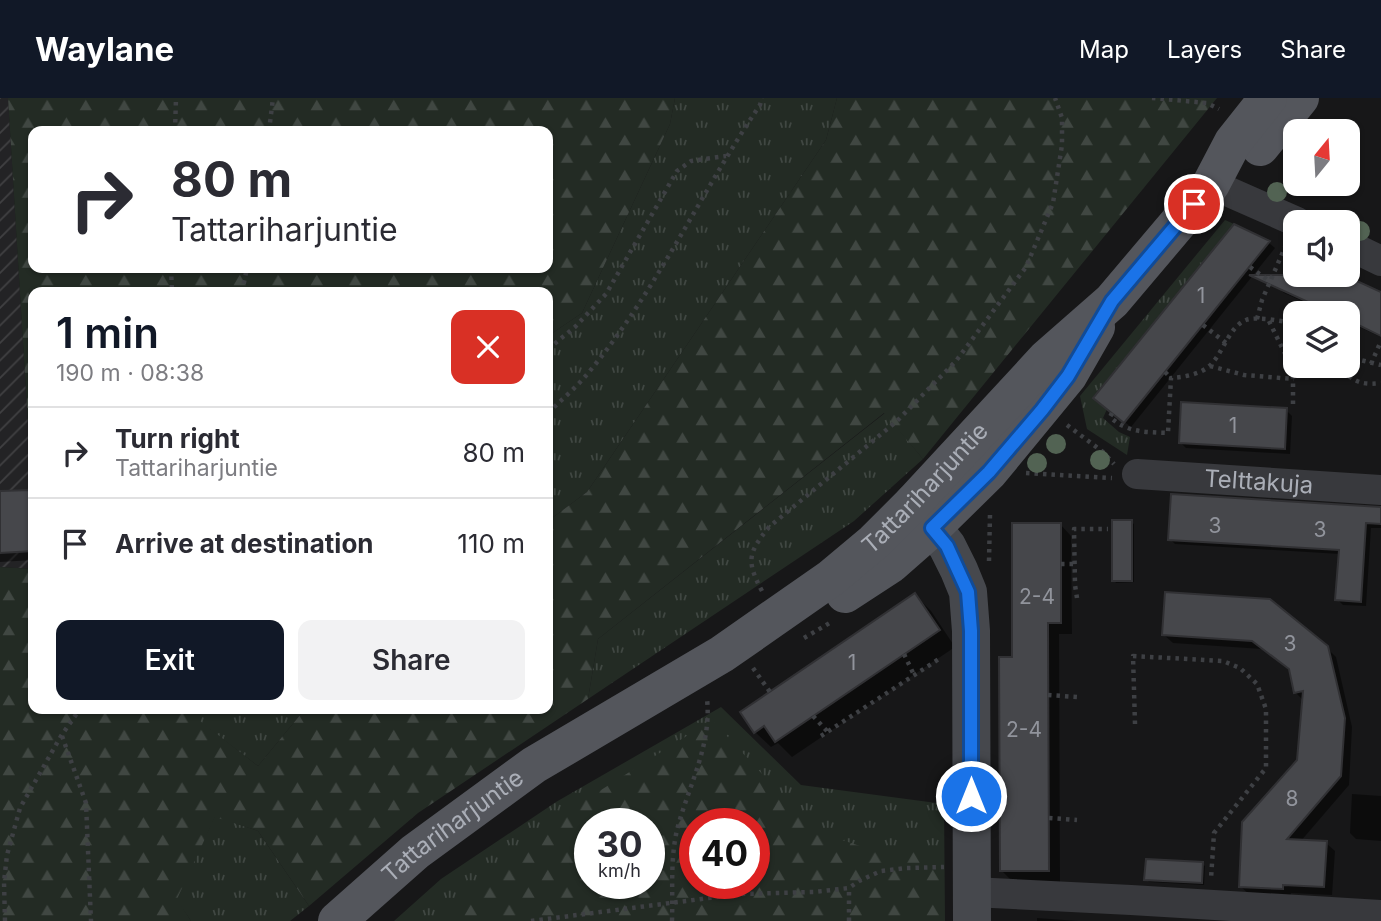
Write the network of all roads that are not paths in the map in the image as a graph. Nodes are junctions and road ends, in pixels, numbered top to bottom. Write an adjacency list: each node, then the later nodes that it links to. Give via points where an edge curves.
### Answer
1 (1268, 98): 3 (main road, Tattariharjuntie, via 1233,142)
2 (1300, 98): 3 (main road, Tattariharjuntie, via 1252,156)
3 (1211, 184): 4 (street); 9 (main road, Tattariharjuntie, via 1112,301 1068,376 989,472)
4 (1283, 227)
5 (1360, 251): 6 (street)
6 (1381, 261)
7 (1137, 474): 8 (street, Telttakuja)
8 (1381, 490)
9 (923, 515): 10 (street, via 947,546 968,592 971,631); 12 (main road, Tattariharjuntie, via 891,564 737,661 534,765 415,852)
10 (964, 893): 11 (street)
11 (1381, 915)
12 (337, 921)

